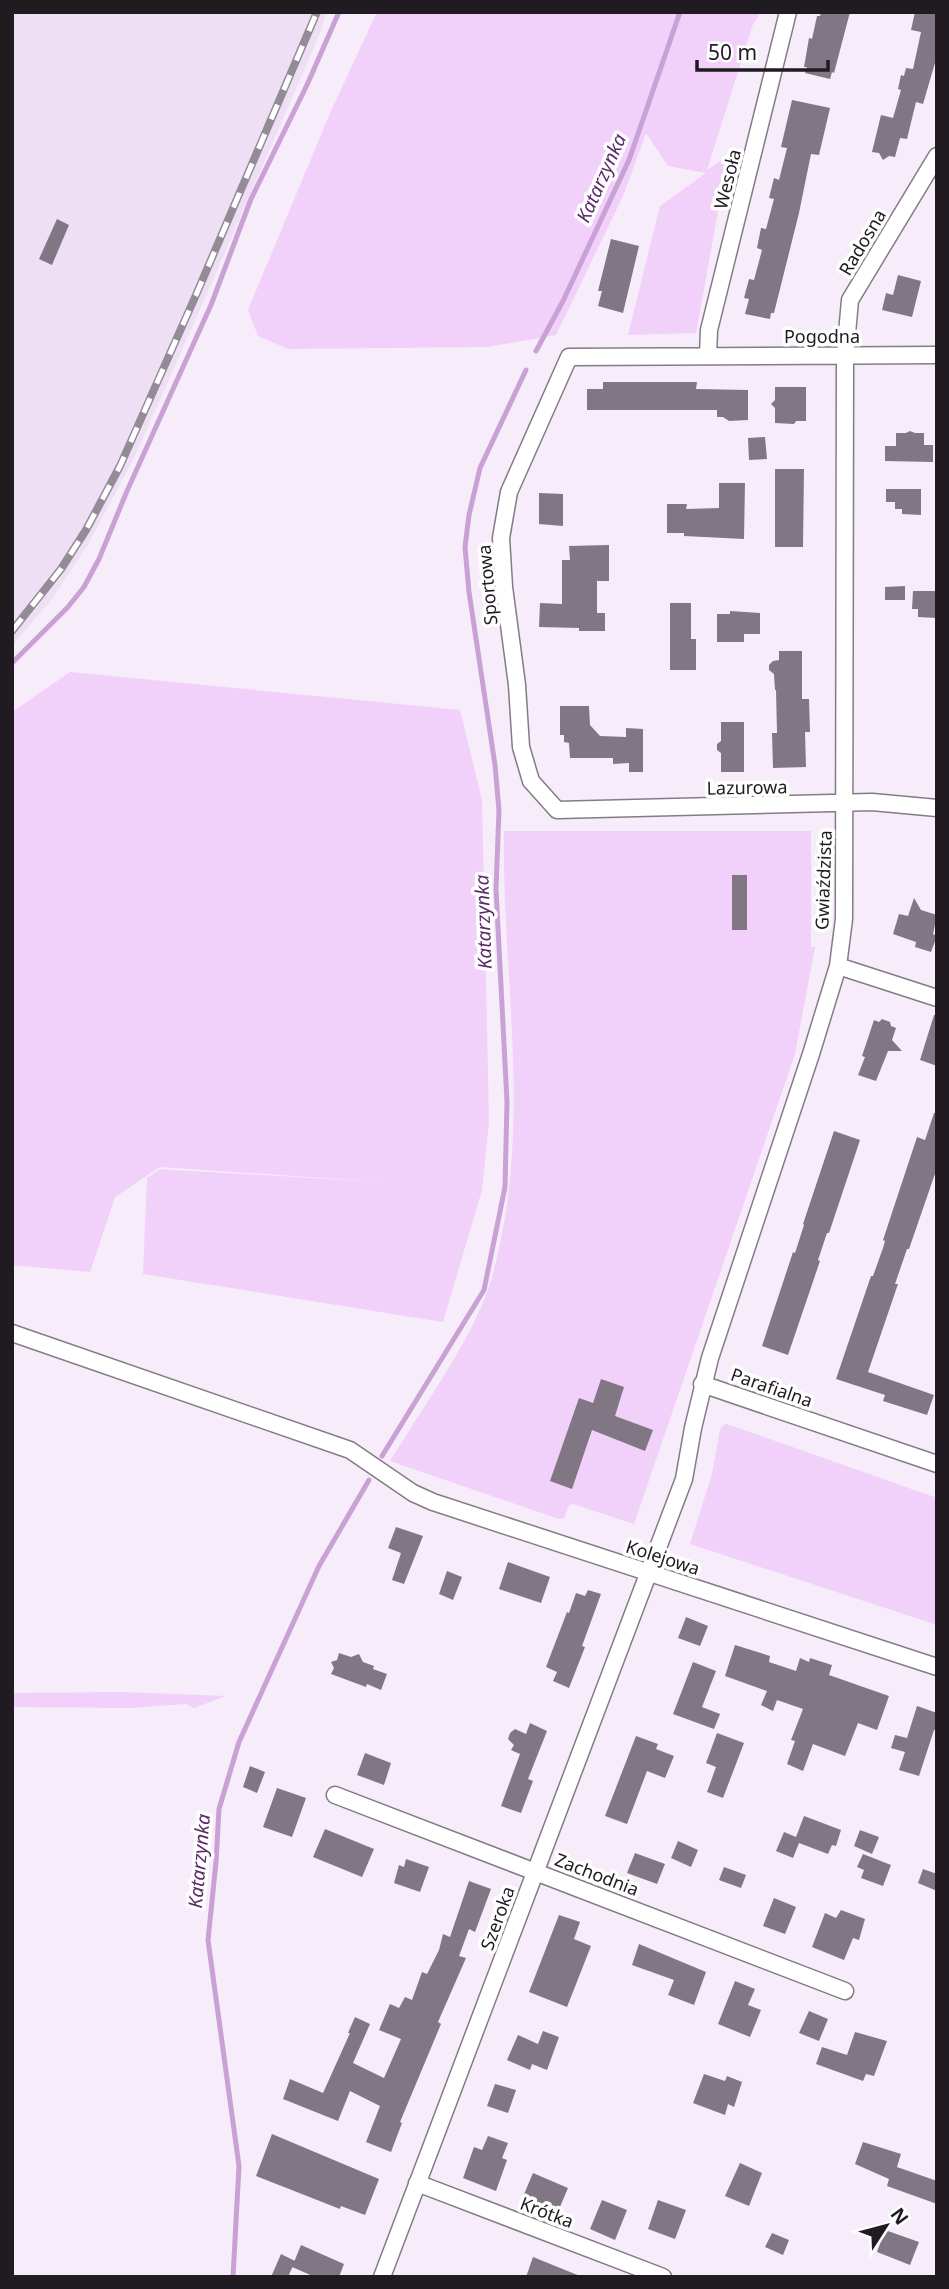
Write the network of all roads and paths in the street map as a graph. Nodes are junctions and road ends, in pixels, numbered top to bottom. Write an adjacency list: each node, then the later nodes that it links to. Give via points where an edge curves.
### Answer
1 (788, 12): 3 (street, Wesoła, via 709,330)
2 (937, 156): 5 (street, Radosna, via 850,300)
3 (708, 355): 5 (street, Pogodna); 6 (street, Pogodna)
4 (937, 355): 5 (street, Pogodna)
5 (845, 356): 7 (street, Gwiaździsta)
6 (569, 357): 9 (street, Sportowa, via 509,492 501,538 521,747 531,781)
7 (845, 804): 8 (street, Lazurowa); 9 (street, Lazurowa); 10 (street, Gwiaździsta, via 844,919)
8 (937, 808)
9 (557, 810)
10 (838, 966): 11 (street); 13 (street, Gwiaździsta)
11 (937, 998)
12 (12, 1333): 15 (street, Kolejowa, via 350,1450 433,1502)
13 (702, 1384): 14 (street, Parafialna); 15 (street, Parafialna, via 684,1479)
14 (937, 1464)
15 (650, 1572): 16 (street, Kolejowa); 18 (street, Szeroka)
16 (937, 1667)
17 (335, 1795): 18 (street, Zachodnia)
18 (535, 1871): 19 (street, Zachodnia); 20 (street, Szeroka)
19 (845, 1991)
20 (417, 2183): 21 (street, Szeroka); 22 (street, Krótka)
21 (382, 2277)
22 (663, 2277)

